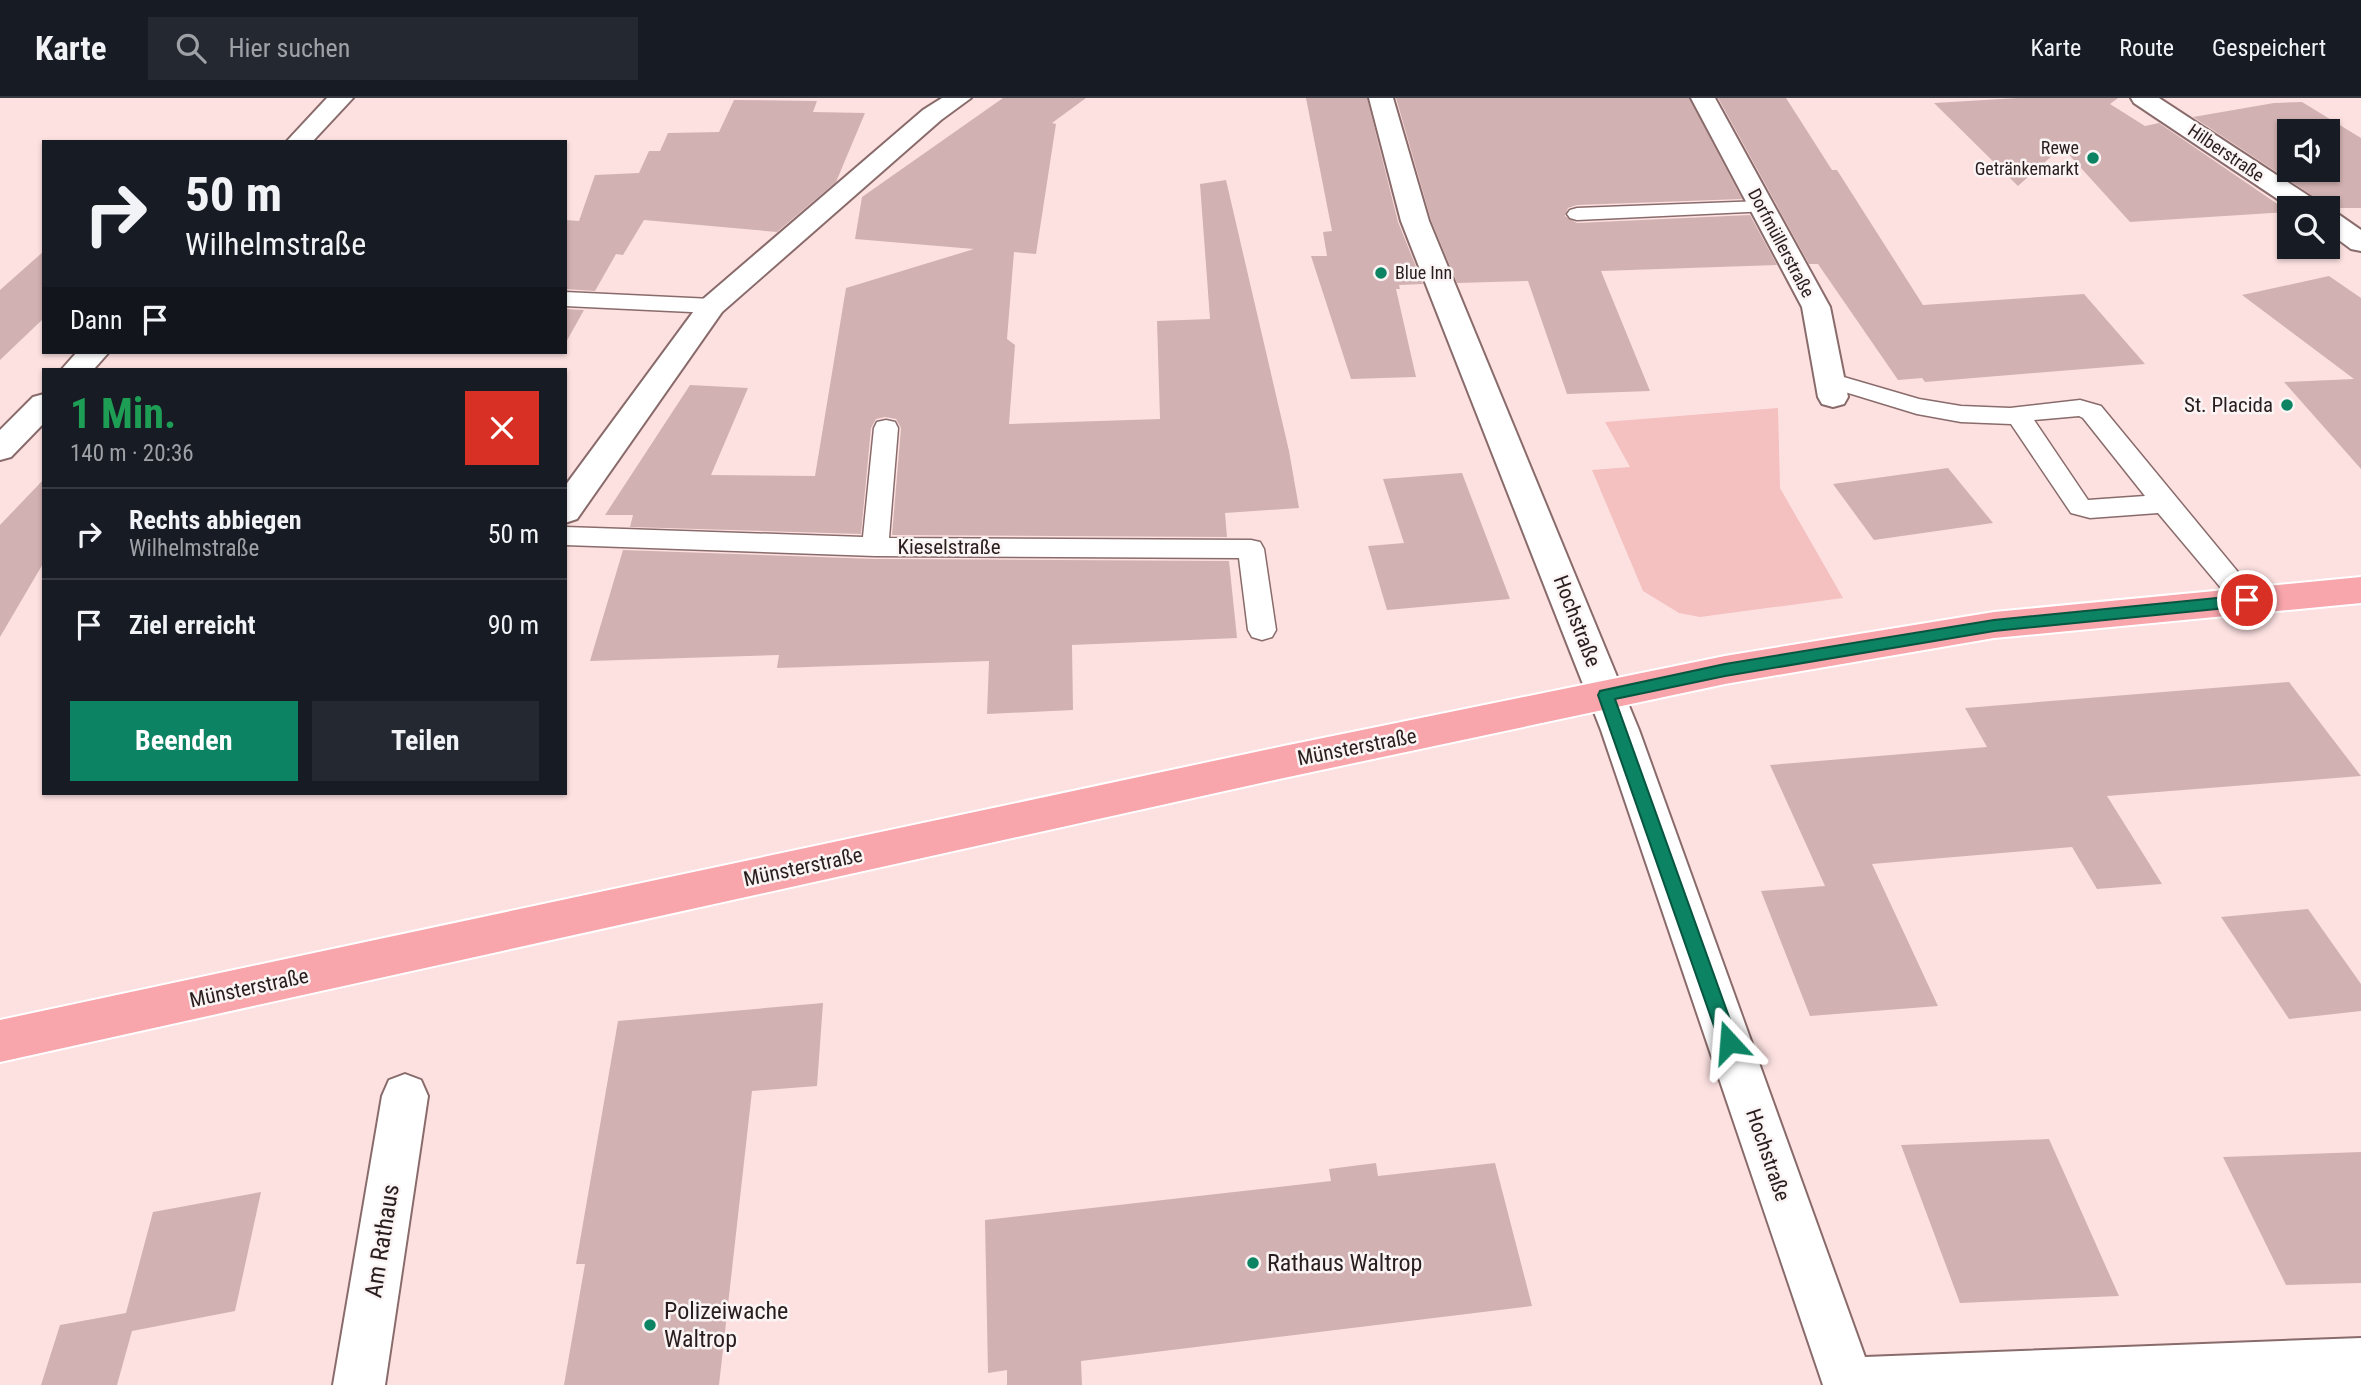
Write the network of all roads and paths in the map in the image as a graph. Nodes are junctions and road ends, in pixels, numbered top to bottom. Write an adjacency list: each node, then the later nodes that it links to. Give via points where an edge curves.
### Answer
1 (341, 98): 6 (street)
2 (959, 98): 13 (street, via 932,115)
3 (1381, 98): 28 (street, Hochstraße, via 1415,221)
4 (1703, 98): 8 (street, Dorfmüllerstraße)
5 (2143, 98): 7 (street, Hilberstraße)
6 (300, 140)
7 (2291, 196)
8 (1762, 207): 9 (lane); 16 (street, Dorfmüllerstraße, via 1816,307)
9 (1577, 214)
10 (2340, 228): 11 (street)
11 (2361, 243)
12 (567, 299): 13 (lane)
13 (712, 306): 22 (street)
14 (92, 354): 15 (street)
15 (79, 368)
16 (1831, 388): 18 (lane, via 1961,414)
17 (42, 406): 20 (street)
18 (2017, 416): 21 (lane, via 2088,409); 21 (lane, via 2080,507)
19 (886, 428): 24 (lane)
20 (0, 449)
21 (2165, 504): 26 (lane)
22 (567, 508)
23 (567, 536): 24 (lane, Kieselstraße)
24 (875, 547): 27 (lane, Kieselstraße, via 1251,549)
25 (2361, 590): 26 (main road, Münsterstraße)
26 (2247, 600): 28 (main road, Münsterstraße, via 1994,625)
27 (1262, 630)
28 (1606, 695): 29 (main road, Münsterstraße); 32 (street, Hochstraße)
29 (0, 1041)
30 (405, 1096): 33 (street, Am Rathaus)
31 (2361, 1364): 32 (street)
32 (1849, 1384)
33 (359, 1385)

